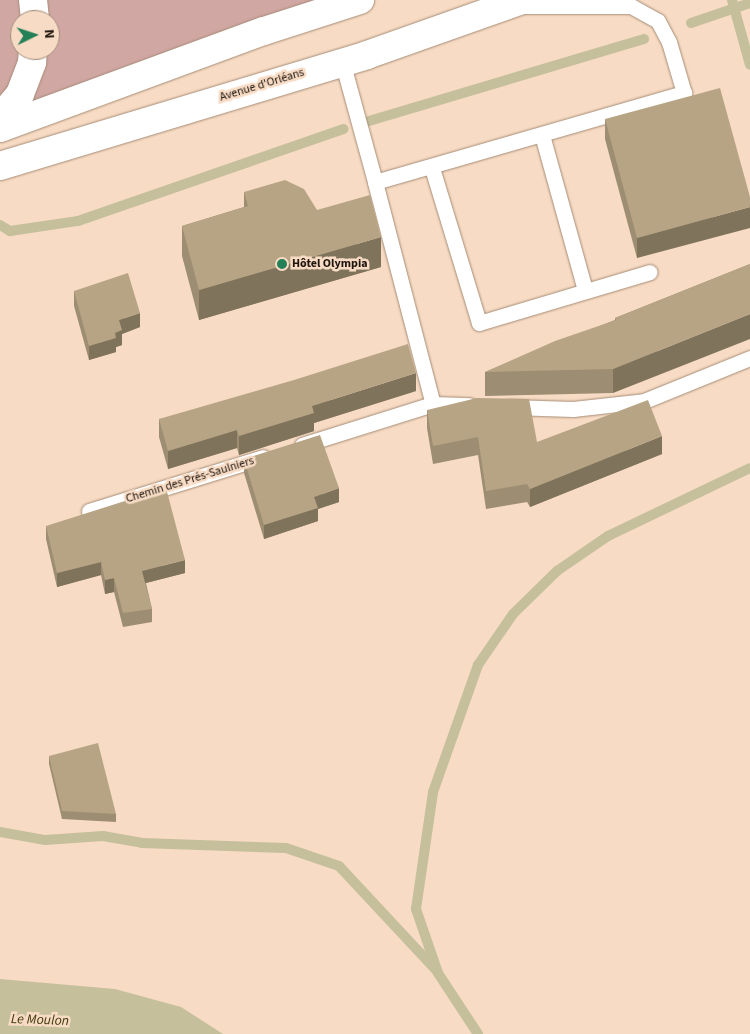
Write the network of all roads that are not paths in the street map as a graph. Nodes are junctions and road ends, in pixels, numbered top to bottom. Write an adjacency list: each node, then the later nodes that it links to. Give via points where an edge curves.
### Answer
1 (360, 0): 6 (main road, via 264,31)
2 (513, 3): 4 (main road, Avenue d'Orléans); 7 (lane, via 631,6 658,21 669,42 684,93)
3 (32, 60): 5 (main road, via 20,94)
4 (342, 61): 8 (main road, Avenue d'Orléans); 10 (lane)
5 (0, 118)
6 (0, 128)
7 (542, 135): 9 (lane); 12 (lane)
8 (0, 166)
9 (432, 168): 10 (lane); 12 (lane, via 479,323)
10 (375, 182): 14 (lane)
11 (650, 272): 12 (lane)
12 (585, 290)
13 (750, 358): 14 (lane, Chemin des Prés-Saulniers, via 644,401 573,409)
14 (433, 404): 15 (lane, Chemin des Prés-Saulniers)
15 (89, 511)

